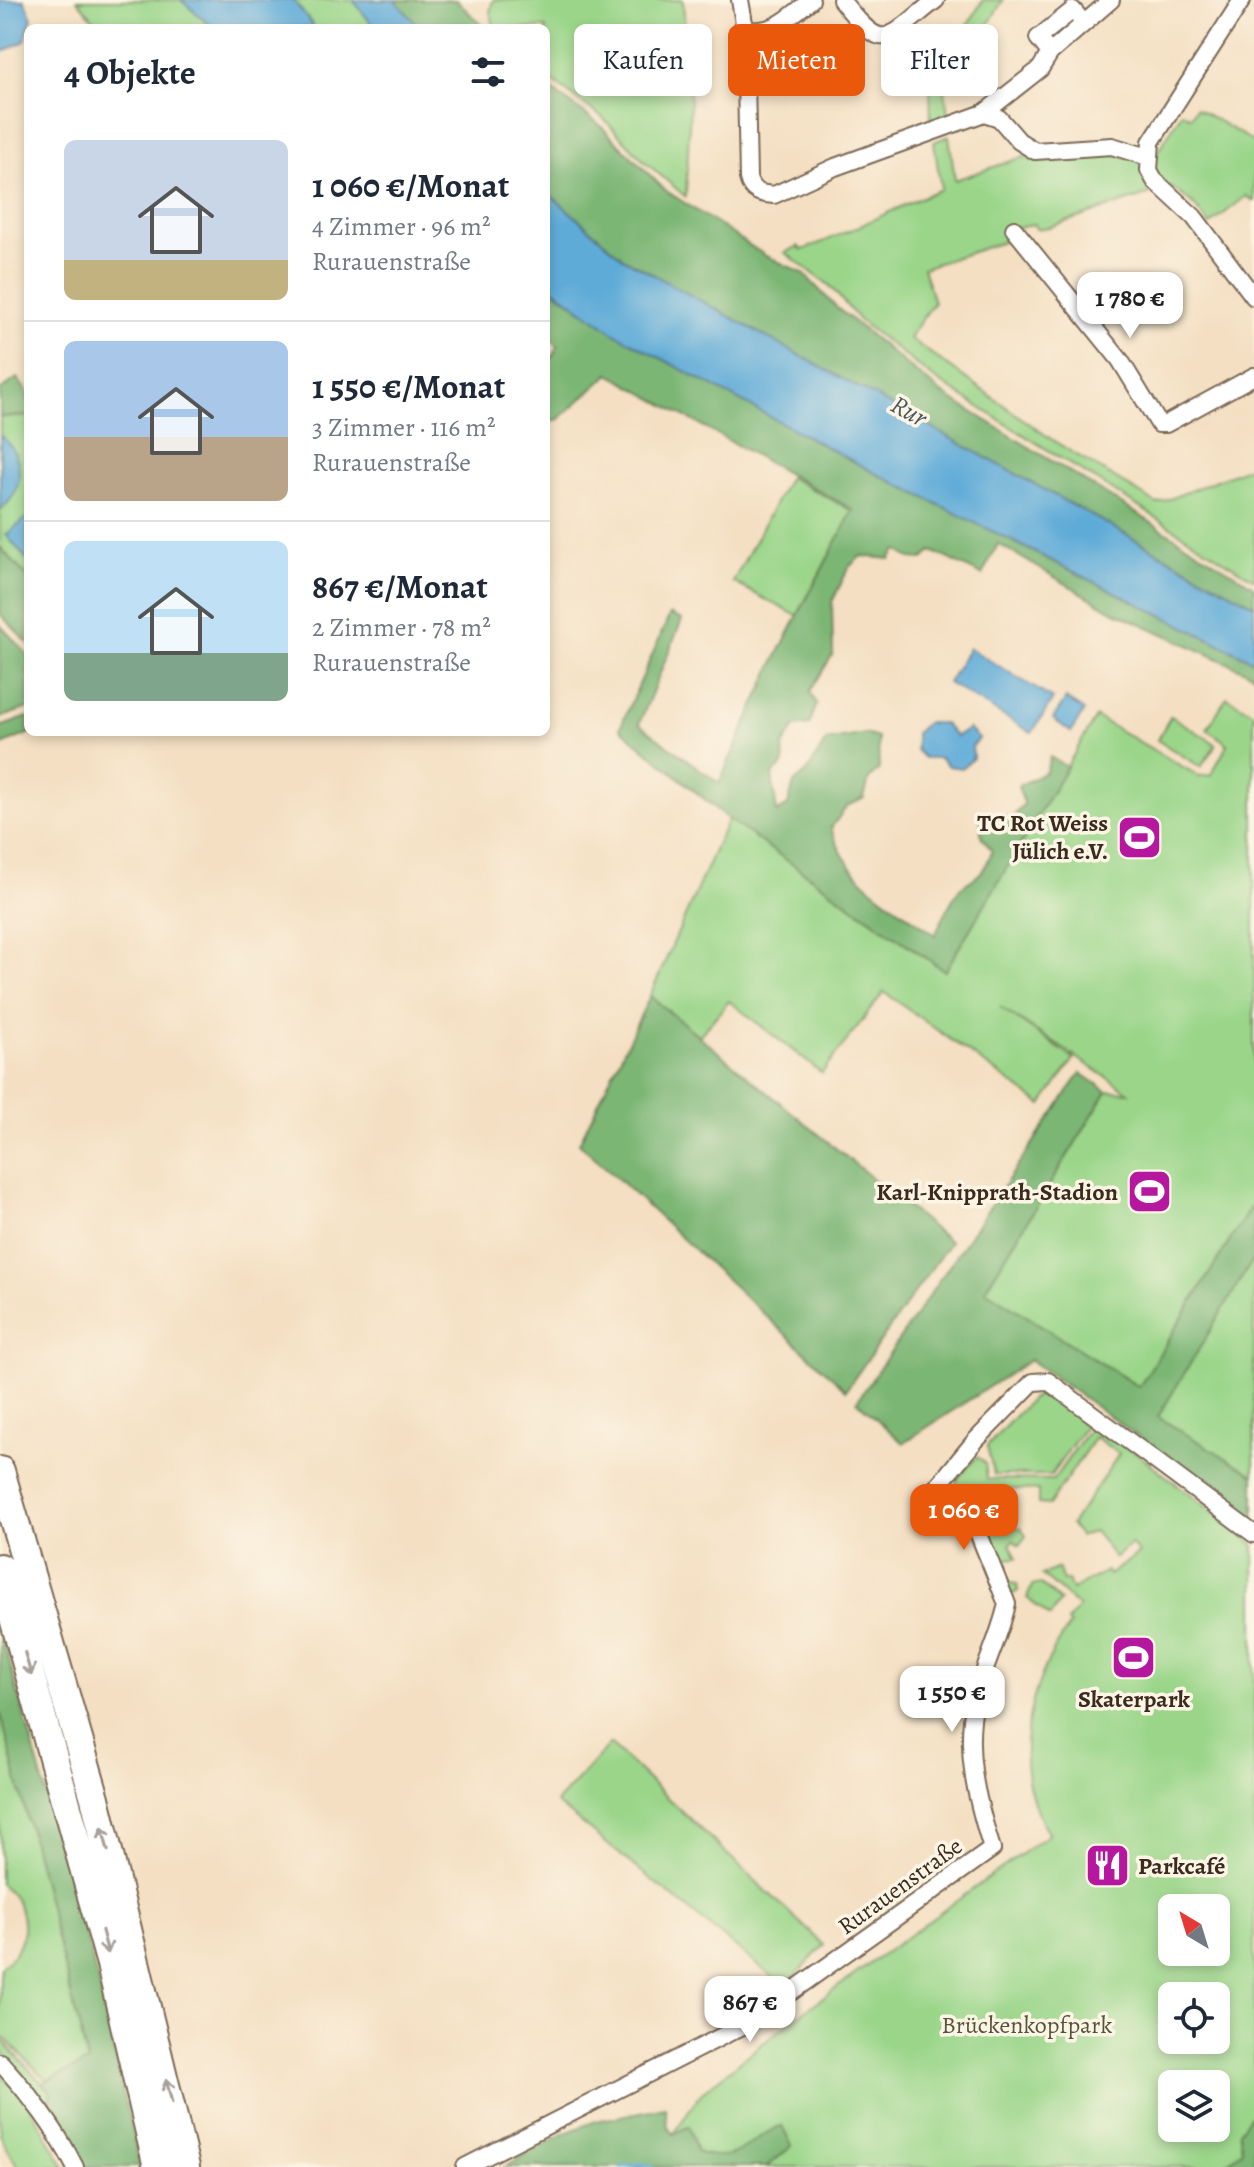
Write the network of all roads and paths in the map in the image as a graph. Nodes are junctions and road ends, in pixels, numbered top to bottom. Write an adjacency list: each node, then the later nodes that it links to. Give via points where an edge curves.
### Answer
1 (740, 0): 7 (street)
2 (811, 0): 8 (street)
3 (841, 0): 4 (street, via 876,37 887,37)
4 (936, 0)
5 (1111, 0): 10 (street, via 1050,53 1040,69)
6 (1242, 0): 11 (street, via 1151,142)
7 (744, 24)
8 (780, 24)
9 (746, 96): 10 (street, via 748,178 754,190 774,195)
10 (984, 113): 11 (street, via 999,118 1035,151 1112,146)
11 (1148, 157): 13 (street, via 1155,181 1194,217)
12 (1014, 229): 14 (street, via 1120,360 1159,424)
13 (1254, 297)
14 (1254, 376)
15 (0, 1471): 21 (highway, one-way to 15, via 95,1798)
16 (1254, 1534): 22 (street, Rurauenstraße, via 1048,1381 1033,1382 936,1488 974,1522 1007,1604 975,1701 972,1746 975,1794 992,1849 746,2024)
17 (0, 1568): 20 (highway, one-way to 20, via 111,1964)
18 (0, 2062): 19 (street, via 59,2135)
19 (75, 2167)
20 (158, 2167)
21 (185, 2167)
22 (465, 2167)

